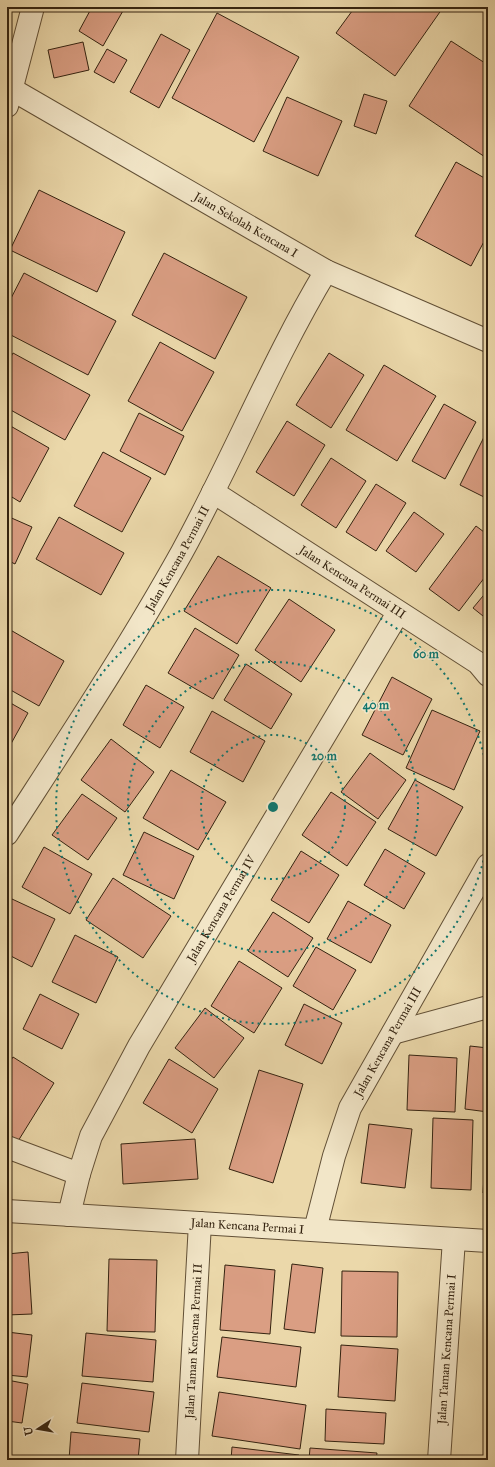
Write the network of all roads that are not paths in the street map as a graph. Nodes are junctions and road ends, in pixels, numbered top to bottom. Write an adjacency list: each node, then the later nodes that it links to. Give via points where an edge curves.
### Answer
1 (33, 7): 2 (street)
2 (10, 98): 3 (street, Jalan Sekolah Kencana I)
3 (326, 270): 4 (street, Jalan Sekolah Kencana I); 5 (street, Jalan Kencana Permai II, via 296,323)
4 (488, 341)
5 (213, 492): 6 (street, Jalan Kencana Permai III); 8 (street, Jalan Kencana Permai II, via 182,552 127,645)
6 (398, 613): 7 (street, Jalan Kencana Permai III, via 478,663); 13 (street, Jalan Kencana Permai IV, via 139,1046 92,1136)
7 (488, 675)
8 (7, 834)
9 (488, 865): 11 (street, Jalan Kencana Permai III)
10 (488, 1007): 11 (street)
11 (393, 1033): 17 (street, Jalan Kencana Permai III, via 350,1108 334,1156)
12 (7, 1147): 13 (street)
13 (79, 1174): 15 (street, Jalan Kencana Permai IV)
14 (7, 1211): 15 (street, Jalan Kencana Permai I)
15 (69, 1215): 16 (street, Jalan Kencana Permai I)
16 (200, 1223): 17 (street, Jalan Kencana Permai I); 20 (street, Jalan Taman Kencana Permai II)
17 (315, 1230): 18 (street, Jalan Kencana Permai I)
18 (454, 1238): 19 (street, Jalan Kencana Permai I); 21 (street, Jalan Taman Kencana Permai I)
19 (488, 1241)
20 (187, 1460)
21 (439, 1460)

